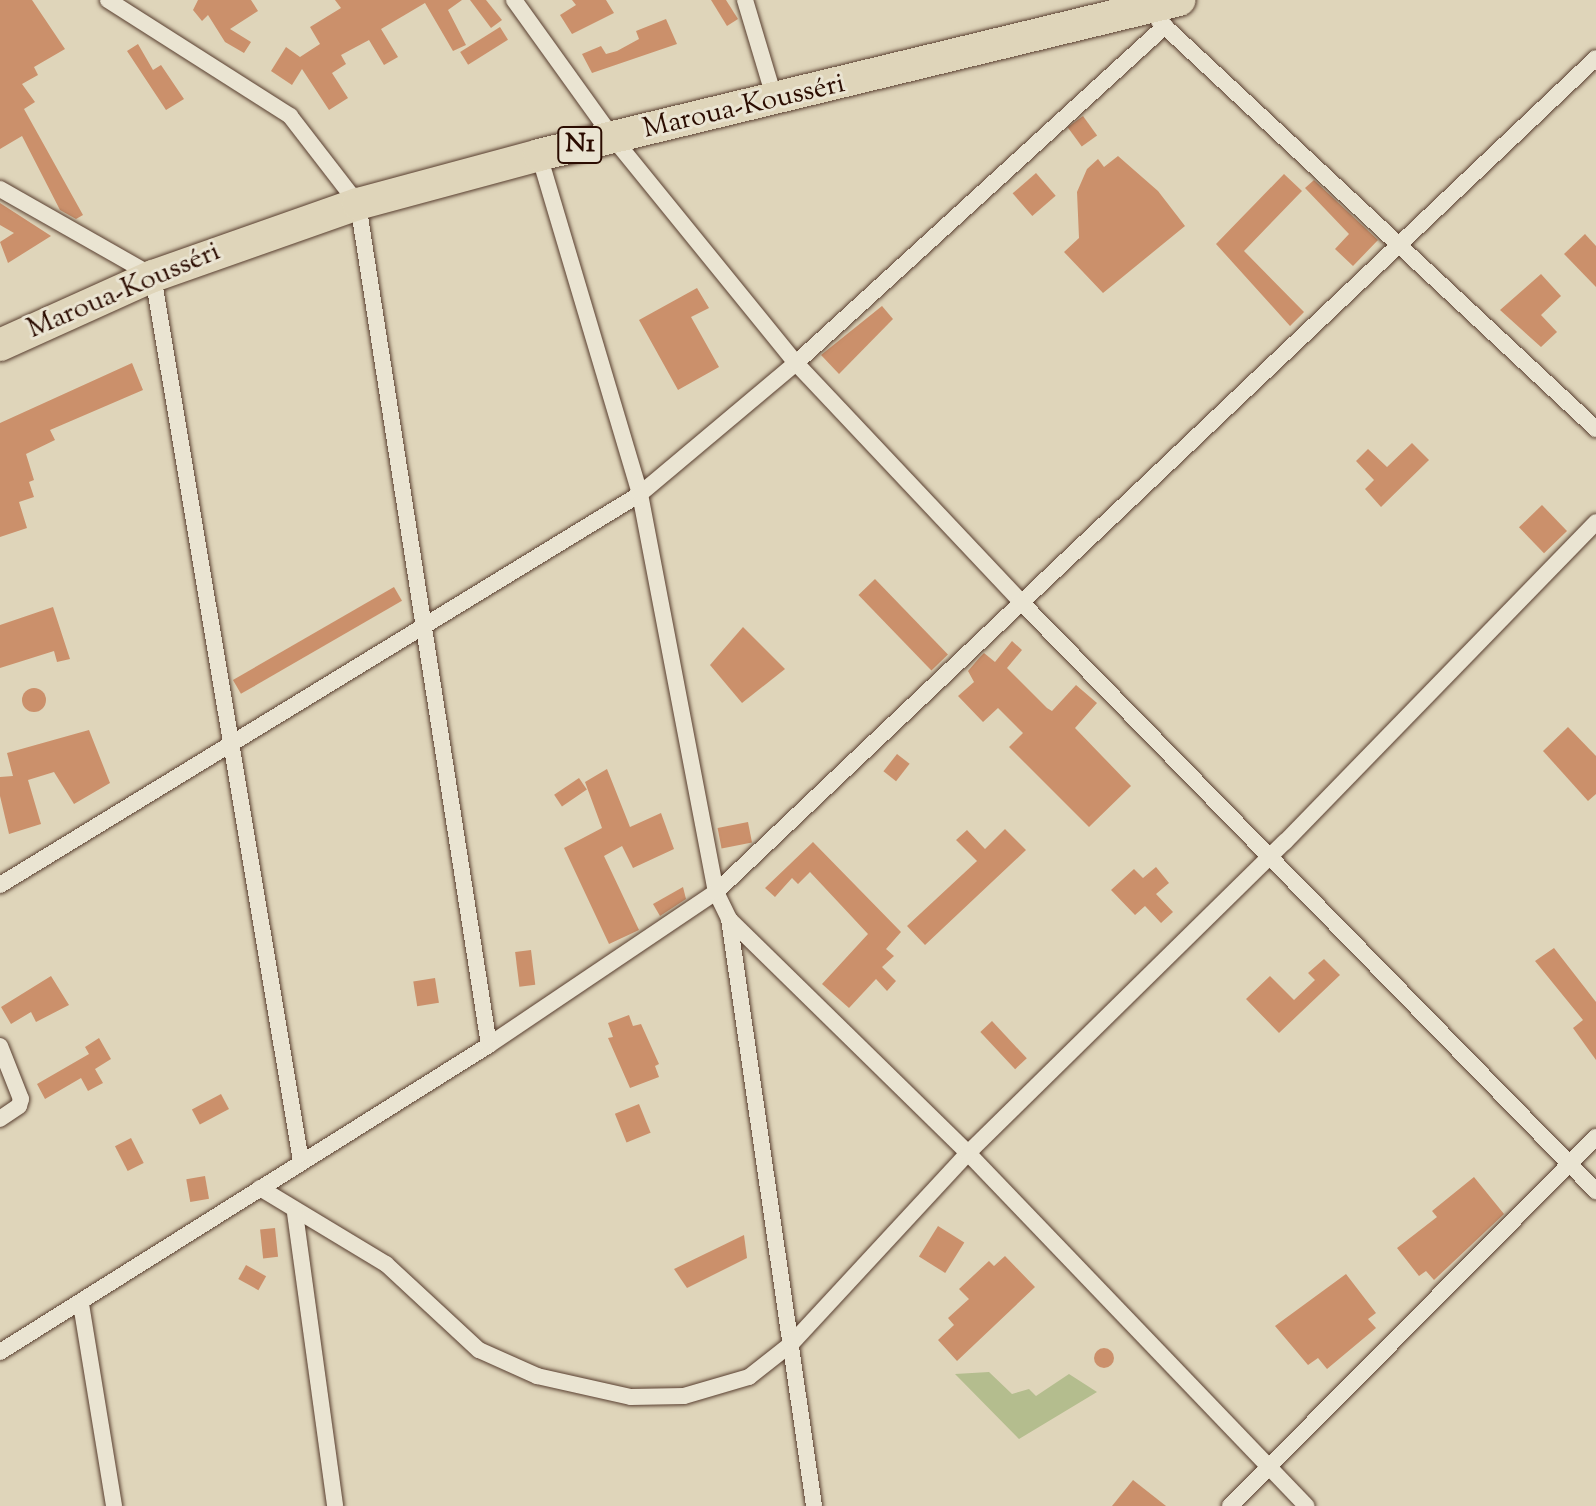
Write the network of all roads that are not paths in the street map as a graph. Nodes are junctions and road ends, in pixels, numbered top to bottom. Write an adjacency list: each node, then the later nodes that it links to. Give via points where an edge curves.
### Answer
1 (108, 0): 10 (street, via 290,116)
2 (514, 0): 7 (street)
3 (745, 0): 6 (street)
4 (1162, 12): 6 (highway, Maroua-Kousséri / N1); 11 (street); 14 (street)
5 (1596, 58): 11 (street)
6 (775, 100): 7 (highway, Maroua-Kousséri / N1)
7 (613, 138): 8 (highway, Maroua-Kousséri / N1); 14 (street)
8 (539, 155): 10 (highway, Maroua-Kousséri / N1); 16 (street)
9 (0, 189): 12 (street)
10 (358, 204): 12 (highway, Maroua-Kousséri / N1); 19 (street)
11 (1399, 243): 15 (street); 18 (street)
12 (153, 276): 13 (highway, Maroua-Kousséri / N1); 20 (street)
13 (0, 345)
14 (796, 363): 16 (street); 18 (street)
15 (1596, 429)
16 (640, 494): 19 (street); 23 (street)
17 (1596, 522): 21 (street)
18 (1020, 601): 21 (street); 23 (street)
19 (426, 625): 20 (street); 25 (street)
20 (229, 747): 22 (street); 30 (street)
21 (1271, 856): 29 (street); 31 (street)
22 (0, 885)
23 (716, 892): 24 (street); 25 (street)
24 (729, 919): 29 (street); 36 (street)
25 (489, 1045): 30 (street)
26 (0, 1046): 27 (street, via 21,1099)
27 (0, 1119)
28 (1596, 1137): 31 (street)
29 (968, 1153): 36 (street); 38 (street)
30 (301, 1161): 32 (street)
31 (1570, 1167): 33 (street); 38 (street)
32 (260, 1188): 34 (street); 35 (street)
33 (1596, 1191)
34 (295, 1213): 36 (street, via 386,1264 479,1350 537,1376 594,1392 684,1396 718,1389 749,1377); 40 (street)
35 (81, 1304): 37 (street); 39 (street)
36 (792, 1343): 41 (street)
37 (0, 1352)
38 (1267, 1465): 42 (street); 43 (street)
39 (114, 1506)
40 (335, 1506)
41 (814, 1506)
42 (1230, 1506)
43 (1306, 1506)

